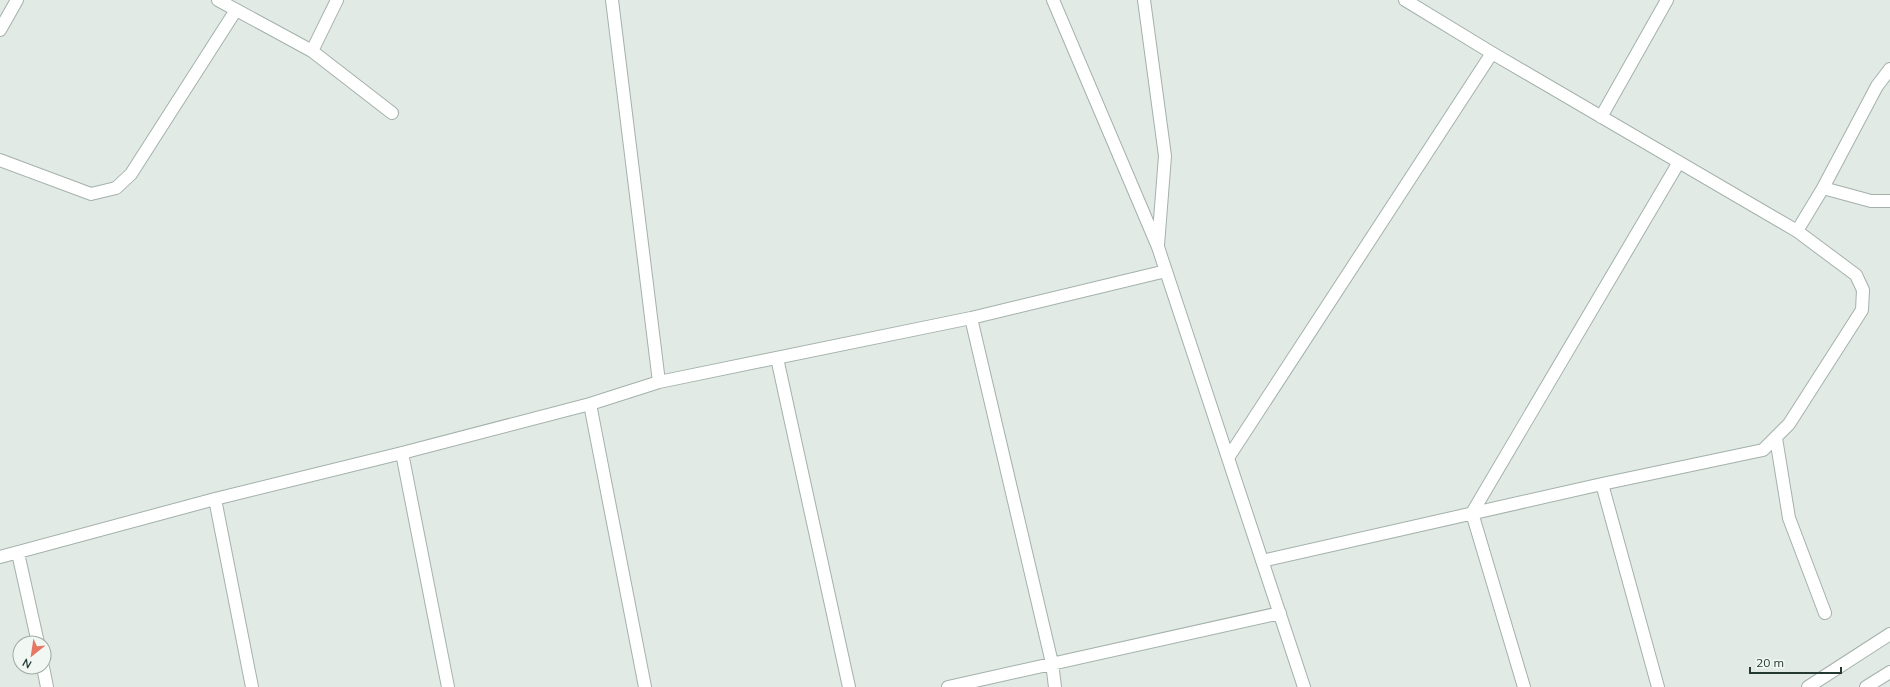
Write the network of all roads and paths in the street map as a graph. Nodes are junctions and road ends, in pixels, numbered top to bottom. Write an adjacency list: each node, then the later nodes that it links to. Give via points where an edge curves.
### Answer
1 (17, 0): 10 (street)
2 (218, 0): 9 (street)
3 (337, 0): 11 (street)
4 (612, 0): 25 (street)
5 (1054, 0): 21 (street)
6 (1144, 0): 21 (street, via 1166,156)
7 (1405, 0): 12 (street)
8 (1667, 0): 15 (street)
9 (236, 10): 11 (street); 16 (street, via 131,174 116,188 91,194)
10 (1, 24)
11 (312, 51): 14 (street)
12 (1492, 53): 15 (street); 29 (street)
13 (1890, 69): 18 (street, via 1876,86)
14 (392, 114)
15 (1602, 117): 17 (street)
16 (0, 160)
17 (1679, 162): 20 (street); 32 (street)
18 (1823, 188): 19 (street, via 1871,201); 20 (street)
19 (1890, 202)
20 (1797, 231): 27 (street, via 1856,275 1863,290 1862,310 1789,424)
21 (1158, 247): 22 (street)
22 (1166, 271): 23 (street); 29 (street)
23 (971, 318): 24 (street); 40 (street)
24 (777, 358): 25 (street); 47 (street)
25 (660, 382): 26 (street)
26 (590, 404): 28 (street); 46 (street)
27 (1776, 438): 30 (street, via 1763,450); 37 (street, via 1788,518)
28 (402, 453): 31 (street); 45 (street)
29 (1228, 458): 35 (street)
30 (1602, 484): 32 (street); 52 (street)
31 (214, 499): 33 (street); 44 (street)
32 (1472, 513): 35 (street); 51 (street)
33 (18, 553): 34 (street); 39 (street)
34 (0, 557)
35 (1262, 561): 36 (street)
36 (1280, 613): 40 (street); 50 (street)
37 (1825, 613)
38 (1890, 634): 53 (street)
39 (36, 635)
40 (1052, 663): 48 (street); 49 (street)
41 (1890, 672): 54 (street)
42 (45, 675): 43 (street)
43 (47, 687)
44 (252, 687)
45 (448, 687)
46 (645, 687)
47 (849, 687)
48 (948, 687)
49 (1055, 687)
50 (1304, 687)
51 (1524, 687)
52 (1658, 687)
53 (1808, 687)
54 (1866, 687)

